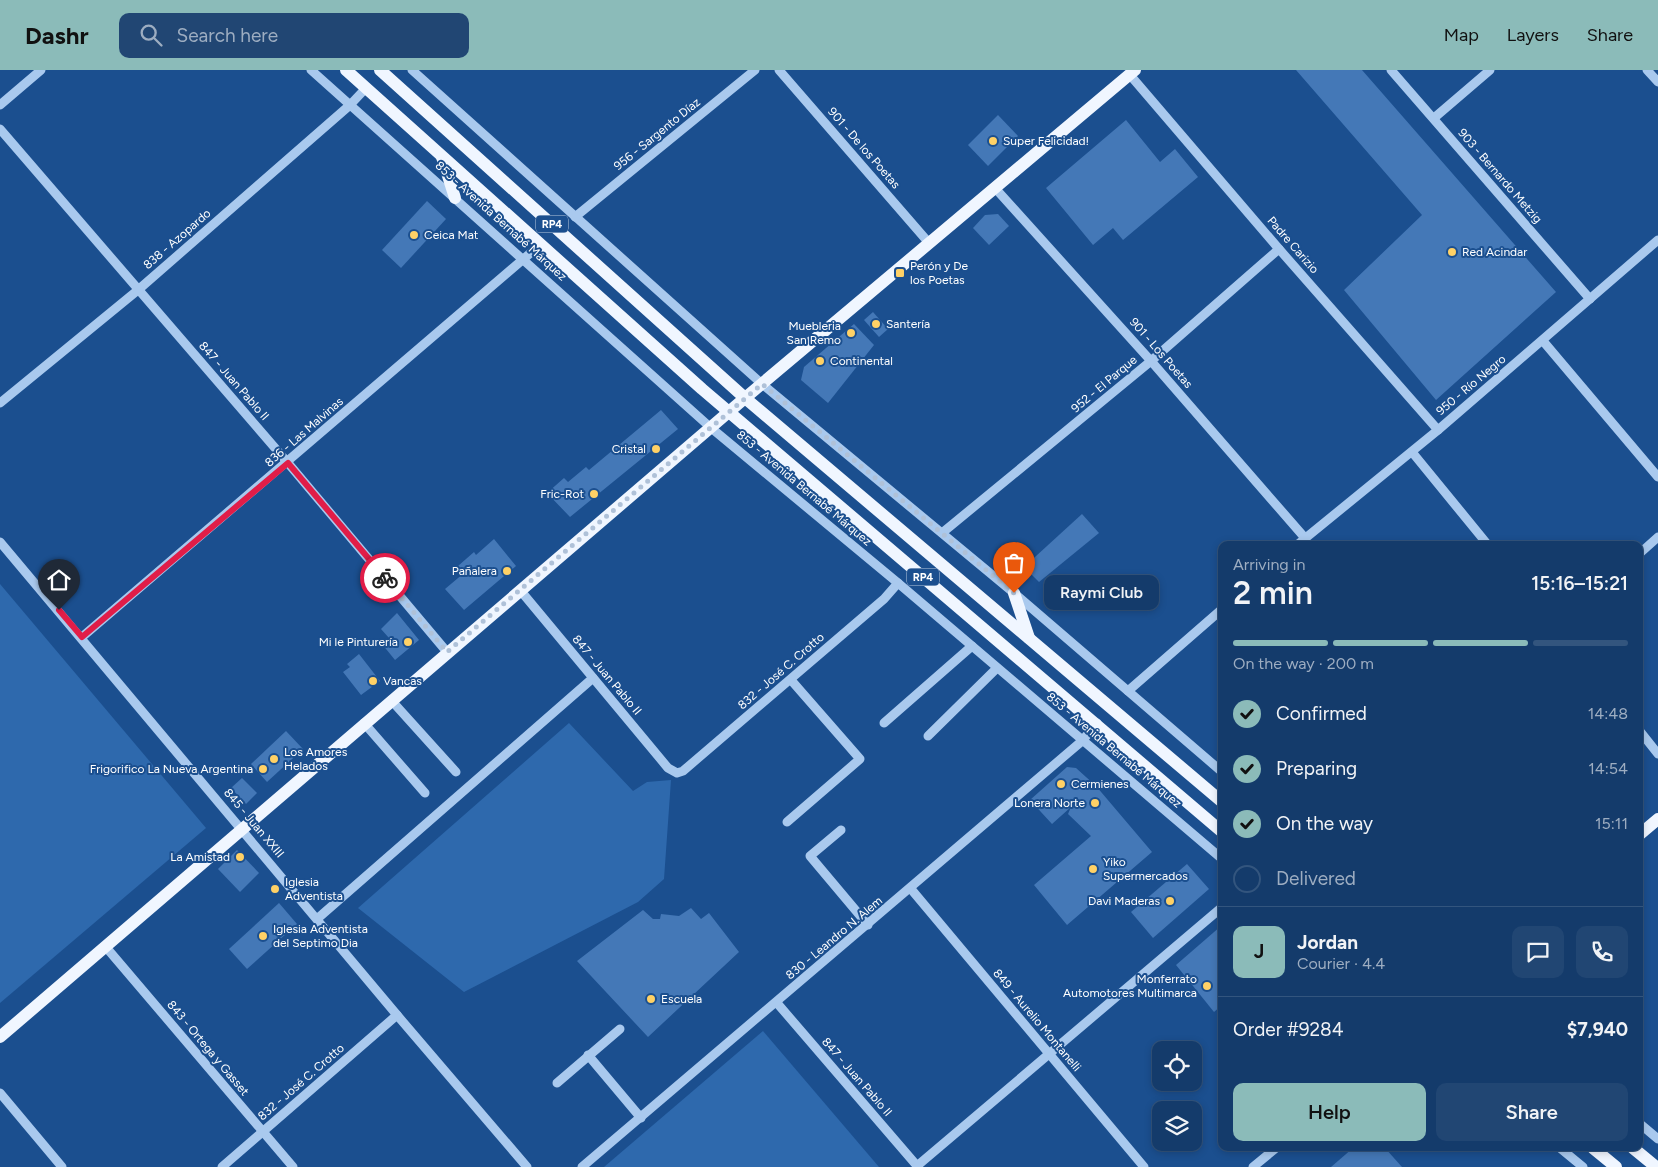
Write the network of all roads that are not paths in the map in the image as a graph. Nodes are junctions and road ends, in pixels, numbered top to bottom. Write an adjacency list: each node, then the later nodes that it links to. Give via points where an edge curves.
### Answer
1 (41, 70): 14 (street)
2 (311, 70): 15 (street, 853 - Avenida Bernabé Márquez)
3 (346, 70): 13 (main road, 853 - Avenida Bernabé Márquez / RP4)
4 (380, 70): 32 (main road, RP4)
5 (412, 70): 21 (street)
6 (755, 70): 21 (street, 956 - Sargento Díaz)
7 (779, 70): 23 (street, 901 - De los Poetas)
8 (1391, 70): 16 (street, 903 - Bernardo Metzig)
9 (1490, 70): 16 (street)
10 (1647, 70): 12 (street)
11 (1133, 72): 19 (main road); 25 (street, Padre Carizio)
12 (1658, 82)
13 (366, 88): 15 (street, 838 - Azopardo); 18 (main road, 853 - Avenida Bernabé Márquez / RP4)
14 (0, 105)
15 (350, 105): 20 (street, 853 - Avenida Bernabé Márquez); 27 (street, 838 - Azopardo)
16 (1434, 118): 28 (street, 903 - Bernardo Metzig)
17 (0, 129): 27 (street, 847 - Juan Pablo II)
18 (442, 157): 20 (main road); 24 (main road, 853 - Avenida Bernabé Márquez / RP4)
19 (995, 188): 23 (main road); 30 (street, 901 - Los Poetas)
20 (455, 198): 26 (street, 853 - Avenida Bernabé Márquez)
21 (575, 217): 31 (street)
22 (1658, 240): 28 (street, 950 - Río Negro)
23 (929, 243): 31 (main road)
24 (541, 244): 26 (street, 836 - Las Malvinas); 34 (main road, 853 - Avenida Bernabé Márquez / RP4)
25 (1279, 249): 30 (street, 952 - El Parque); 36 (street, Padre Carizio)
26 (523, 259): 35 (street, 853 - Avenida Bernabé Márquez); 38 (street, 836 - Las Malvinas)
27 (138, 290): 33 (street, 838 - Azopardo); 38 (street, 847 - Juan Pablo II)
28 (1590, 299): 29 (street, 950 - Río Negro)
29 (1543, 341): 36 (street, 950 - Río Negro); 39 (street)
30 (1151, 361): 40 (street, 952 - El Parque); 42 (street, 901 - Los Poetas)
31 (762, 384): 32 (main road); 40 (street)
32 (745, 398): 34 (main road); 52 (main road, RP4)
33 (0, 403)
34 (728, 412): 35 (main road); 62 (main road, 853 - Avenida Bernabé Márquez / RP4)
35 (710, 427): 47 (street, 853 - Avenida Bernabé Márquez); 48 (main road)
36 (1438, 430): 37 (street, 950 - Río Negro)
37 (1412, 452): 42 (street, 950 - Río Negro); 44 (street)
38 (288, 463): 51 (street, 836 - Las Malvinas); 54 (street, 847 - Juan Pablo II)
39 (1658, 477)
40 (942, 534): 49 (street)
41 (1658, 537): 46 (street)
42 (1305, 538): 43 (street, 950 - Río Negro)
43 (1302, 541)
44 (1485, 541)
45 (0, 542): 51 (street, 845 - Juan XXIII)
46 (1643, 550)
47 (898, 583): 53 (street, 853 - Avenida Bernabé Márquez); 57 (street, 832 - José C. Crotto)
48 (520, 590): 54 (main road); 56 (street, 847 - Juan Pablo II)
49 (1014, 593): 52 (main road); 58 (street)
50 (1218, 613): 58 (street)
51 (82, 637): 74 (street, 845 - Juan XXIII)
52 (1029, 638): 71 (main road, RP4)
53 (972, 646): 55 (street, 853 - Avenida Bernabé Márquez); 61 (street)
54 (447, 652): 59 (main road)
55 (997, 668): 64 (street); 65 (street, 853 - Avenida Bernabé Márquez)
56 (593, 678): 69 (street, 847 - Juan Pablo II, via 668,768); 81 (street)
57 (791, 680): 69 (street, 832 - José C. Crotto); 73 (street, via 860,758)
58 (1128, 691): 67 (street)
59 (391, 700): 60 (main road); 68 (street)
60 (364, 723): 70 (street); 74 (main road)
61 (884, 723)
62 (1096, 723): 65 (street, 830 - Leandro N. Alem); 75 (main road, 853 - Avenida Bernabé Márquez / RP4)
63 (1643, 735): 66 (street)
64 (928, 736)
65 (1082, 741): 78 (street, 853 - Avenida Bernabé Márquez); 79 (street, 830 - Leandro N. Alem)
66 (1658, 754)
67 (1218, 768)
68 (456, 772)
69 (677, 773)
70 (425, 793)
71 (1218, 798)
72 (1658, 819): 77 (main road)
73 (787, 822)
74 (242, 828): 81 (street, 845 - Juan XXIII); 83 (main road)
75 (1218, 828)
76 (840, 830): 82 (street, via 810,856)
77 (1643, 832)
78 (1218, 855)
79 (911, 889): 82 (street, 830 - Leandro N. Alem); 88 (street, 849 - Aurelio Montanelli)
80 (1218, 911): 88 (street)
81 (318, 919): 85 (street, 845 - Juan XXIII)
82 (868, 925): 84 (street, 830 - Leandro N. Alem)
83 (105, 946): 87 (main road); 94 (street, 843 - Ortega y Gasset)
84 (777, 1003): 92 (street, 830 - Leandro N. Alem); 100 (street, 847 - Juan Pablo II)
85 (397, 1015): 94 (street, 832 - José C. Crotto); 104 (street, 845 - Juan XXIII)
86 (620, 1029): 89 (street)
87 (0, 1037)
88 (1050, 1054): 100 (street); 106 (street, 849 - Aurelio Montanelli)
89 (588, 1055): 90 (street); 92 (street)
90 (557, 1083)
91 (0, 1093): 101 (street)
92 (641, 1118): 105 (street, 830 - Leandro N. Alem)
93 (1643, 1126): 95 (street)
94 (263, 1132): 102 (street, 832 - José C. Crotto); 103 (street, 843 - Ortega y Gasset)
95 (1658, 1139)
96 (1272, 1151): 107 (street)
97 (1564, 1151): 108 (street)
98 (1597, 1151): 109 (main road)
99 (1637, 1151): 110 (main road)
100 (918, 1166)
101 (62, 1167)
102 (222, 1167)
103 (293, 1167)
104 (528, 1167)
105 (582, 1167)
106 (1144, 1167)
107 (1253, 1167)
108 (1583, 1167)
109 (1616, 1167)
110 (1656, 1167)

